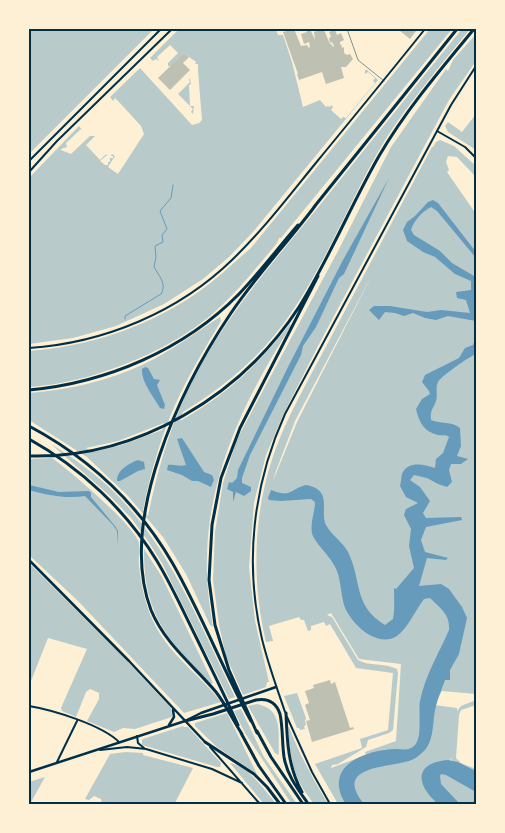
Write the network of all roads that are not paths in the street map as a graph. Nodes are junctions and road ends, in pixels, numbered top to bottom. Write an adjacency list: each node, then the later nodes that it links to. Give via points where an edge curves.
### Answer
1 (161, 29): 11 (street)
2 (172, 29): 12 (street)
3 (346, 29): 8 (lane, via 358,60)
4 (457, 29): 13 (highway)
5 (474, 29): 14 (highway, via 393,134)
6 (423, 30): 8 (street)
7 (476, 66): 9 (street)
8 (384, 81): 15 (street, via 255,236 216,274 174,303 128,326 83,341)
9 (437, 131): 10 (street, via 465,147); 21 (street, via 285,414 268,457 254,522 252,566 257,614)
10 (476, 158)
11 (29, 161)
12 (29, 172)
13 (315, 206): 16 (highway, via 238,294 187,336 119,370 74,383); 26 (highway, via 236,306 205,355 170,427 148,501 142,557 147,596 160,627 177,651 219,696)
14 (322, 264): 19 (highway, via 300,305 270,345 227,386 191,411 144,434 101,448); 22 (highway, via 315,284 240,428 224,470 214,510 209,556 211,603 220,645)
15 (29, 348)
16 (29, 390)
17 (29, 426): 22 (highway, via 64,446 97,472 148,527 167,554)
18 (29, 439): 26 (highway, via 90,482 139,535 168,581)
19 (29, 456)
20 (29, 560): 24 (main road)
21 (276, 687): 25 (street); 28 (main road)
22 (237, 690): 41 (highway, via 275,763)
23 (29, 706): 27 (street)
24 (173, 708): 28 (main road); 29 (main road, via 174,717)
25 (286, 713): 41 (highway, via 290,765); 42 (street)
26 (233, 718): 40 (highway, via 267,778)
27 (77, 720): 31 (street, via 107,732); 35 (street)
28 (185, 720): 29 (main road); 32 (main road); 41 (highway, via 208,716 252,700 271,702 280,714 288,771)
29 (169, 725): 30 (main road)
30 (137, 736): 31 (main road); 33 (street, via 138,743)
31 (119, 742): 34 (main road)
32 (205, 742): 37 (street); 39 (highway, via 250,772)
33 (146, 749): 34 (street); 37 (street, via 212,769)
34 (100, 750): 35 (main road)
35 (56, 764): 36 (main road)
36 (29, 772)
37 (242, 783): 38 (street)
38 (257, 803)
39 (280, 804)
40 (286, 804)
41 (306, 804)
42 (330, 804)

